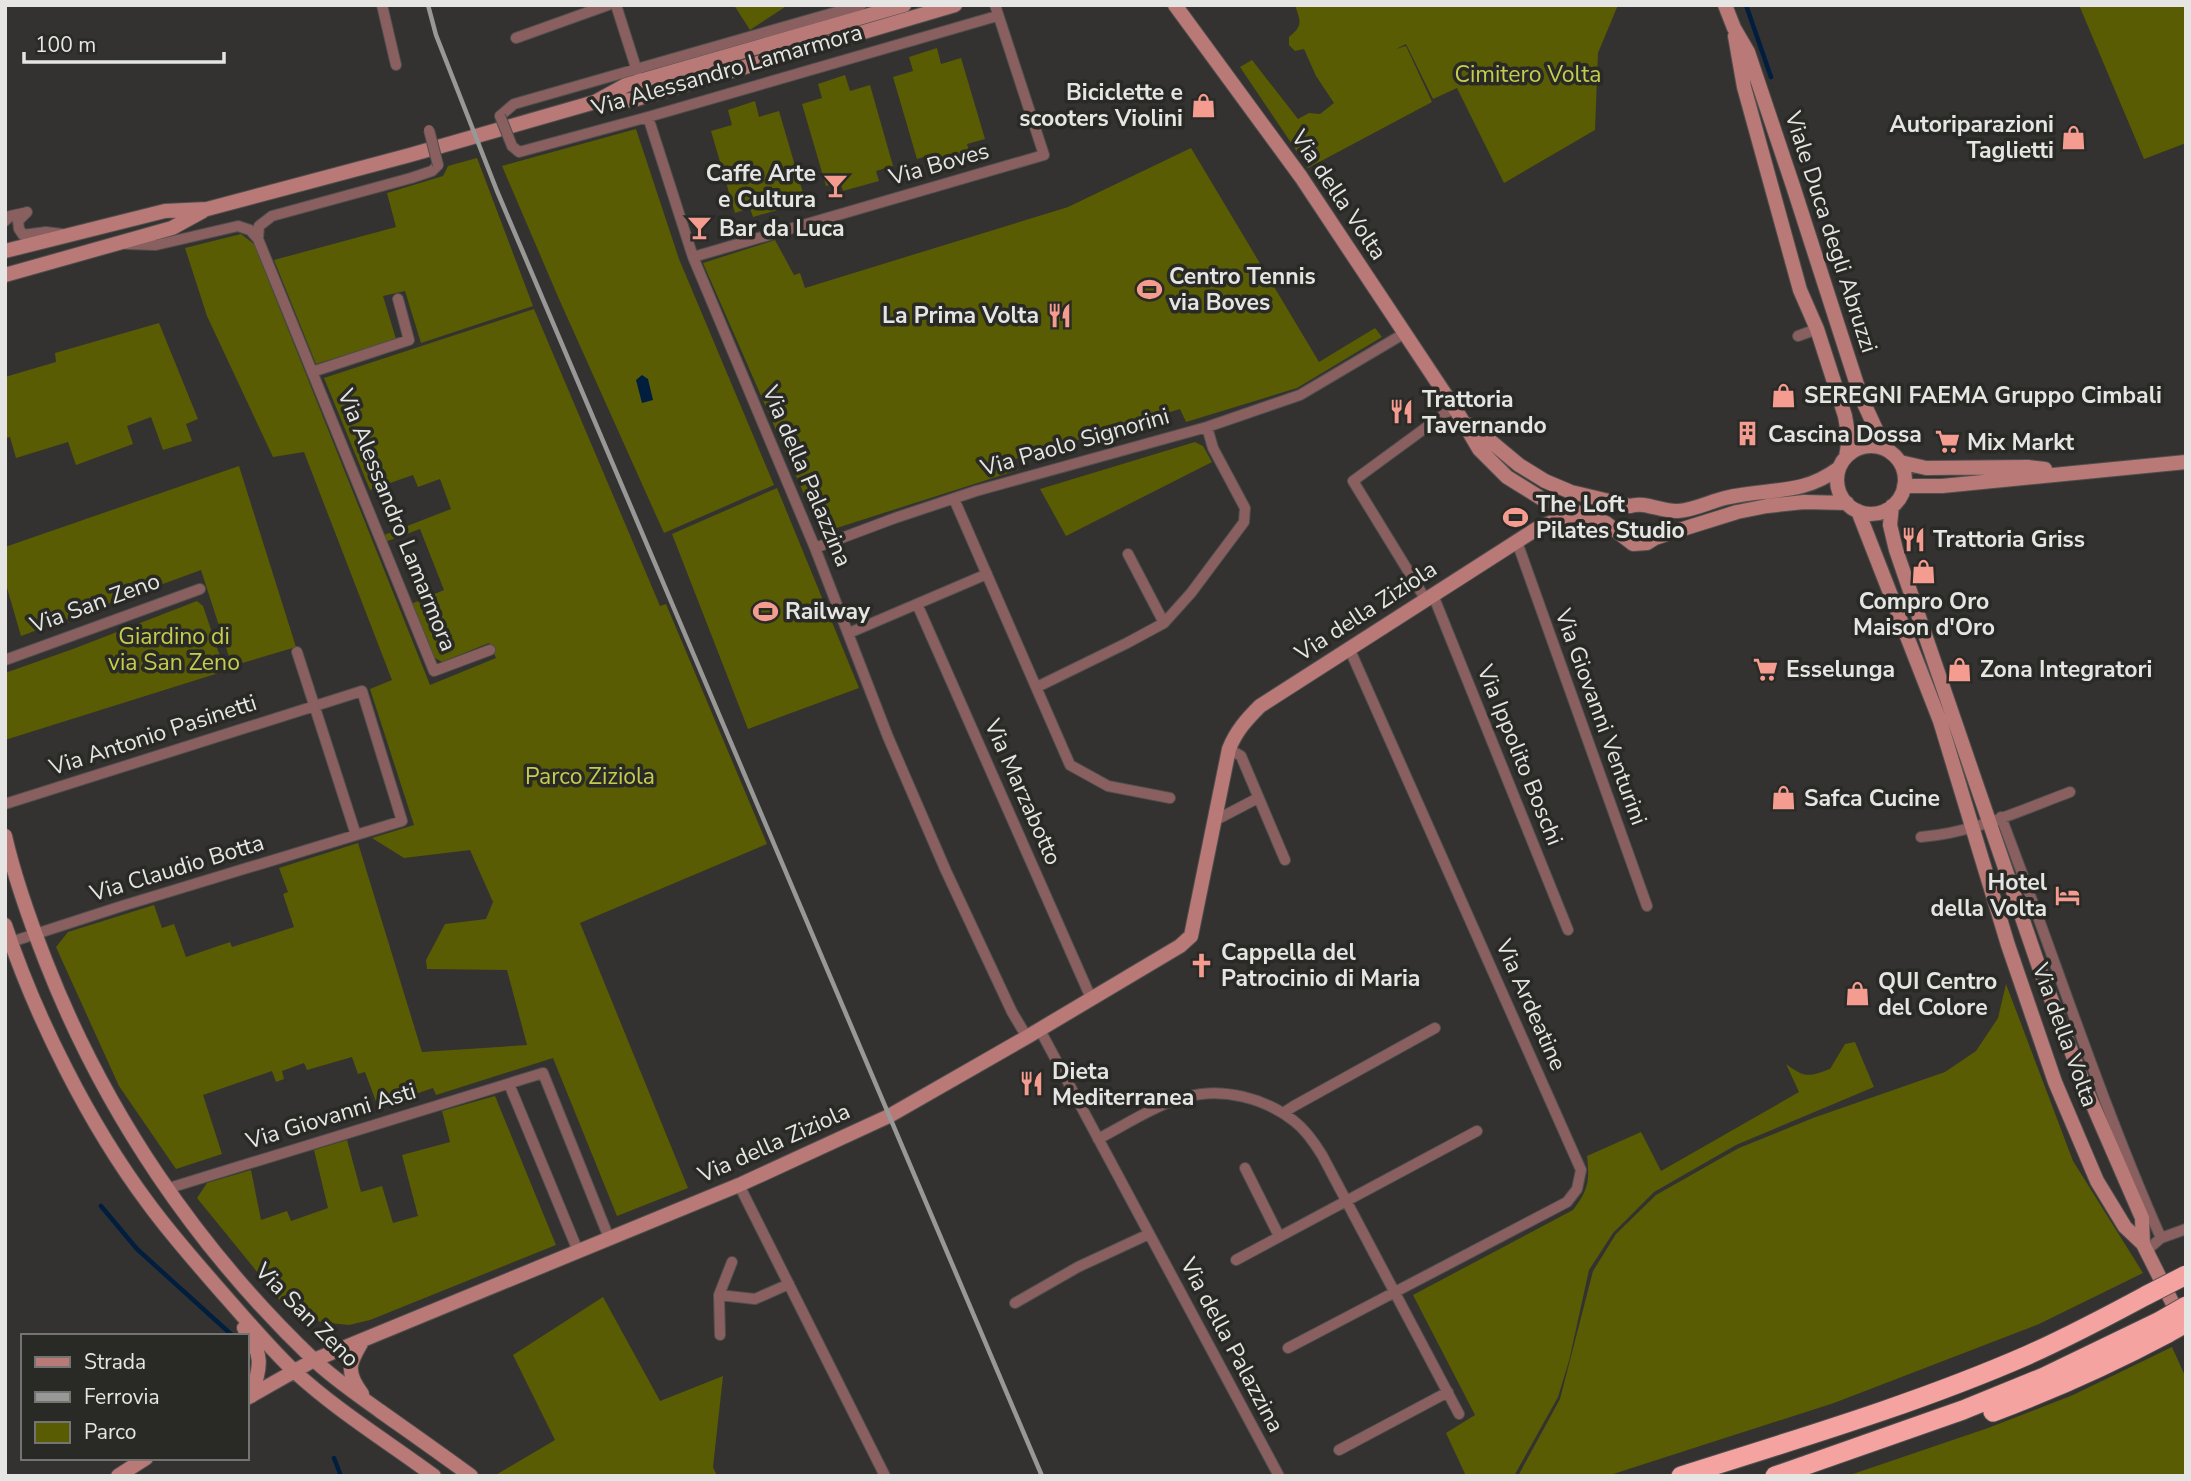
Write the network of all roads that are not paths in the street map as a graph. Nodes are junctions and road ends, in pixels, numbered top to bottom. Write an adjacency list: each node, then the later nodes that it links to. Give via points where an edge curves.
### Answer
1 (382, 5): 12 (street)
2 (608, 5): 11 (street)
3 (616, 5): 13 (street)
4 (861, 5): 13 (street, Via Alessandro Lamarmora)
5 (904, 5): 14 (main road, Via Alessandro Lamarmora, via 626,85)
6 (954, 5): 14 (main road, Via Alessandro Lamarmora, via 633,100)
7 (1175, 5): 27 (main road, Via della Volta, via 1301,177)
8 (1725, 5): 10 (main road, Viale Duca degli Abruzzi)
9 (996, 10): 15 (street, Via Alessandro Lamarmora); 23 (street, Via Boves, via 1044,155)
10 (1734, 28): 26 (main road, Viale Duca degli Abruzzi, via 1744,87 1800,290); 32 (main road, Viale Duca degli Abruzzi, via 1748,52 1861,397)
11 (516, 38)
12 (396, 65)
13 (636, 71): 15 (street, Via Alessandro Lamarmora, bridge, via 514,104 500,116 519,152)
14 (596, 102): 17 (main road, Via Alessandro Lamarmora)
15 (648, 117): 23 (street, Via della Palazzina)
16 (429, 130): 20 (street, bridge, via 438,165 432,172 272,216 259,226)
17 (207, 209): 19 (main road, Via Alessandro Lamarmora, via 165,211); 21 (main road, Via Alessandro Lamarmora, via 172,228)
18 (5, 221): 19 (street, Via Alessandro Lamarmora, via 27,212 18,221 23,235)
19 (66, 234): 22 (main road, Via Alessandro Lamarmora)
20 (258, 239): 21 (street, Via Alessandro Lamarmora, via 238,226 156,245); 29 (street, Via Alessandro Lamarmora)
21 (119, 244): 24 (main road, Via Alessandro Lamarmora)
22 (5, 251)
23 (693, 257): 50 (street, Via della Palazzina)
24 (5, 275)
25 (398, 299): 29 (street, Via Alessandro Lamarmora, via 409,340)
26 (1817, 329): 28 (street); 35 (main road, Viale Duca degli Abruzzi, via 1845,416 1849,439)
27 (1405, 333): 30 (main road, Via della Volta); 31 (street, Via Paolo Signorini, via 1300,395)
28 (1798, 336)
29 (312, 372): 59 (street, Via Alessandro Lamarmora, via 434,671)
30 (1456, 411): 39 (main road, Via della Volta, via 1507,456 1545,481); 40 (main road, Via della Volta, via 1496,467); 54 (street, Via Ippolito Boschi, via 1353,481)
31 (1207, 427): 38 (street, Via Paolo Signorini); 56 (street, via 1245,508 1244,522)
32 (1885, 449): 33 (main road); 35 (main road, Via della Volta, via 1868,446 1852,452)
33 (1900, 462): 36 (main road, via 1926,468 2028,467); 37 (main road)
34 (2186, 462): 36 (main road)
35 (1843, 463): 43 (main road, Via della Volta, via 1839,490); 44 (main road, Via della Volta, via 1802,488 1746,494 1685,511)
36 (2071, 472): 37 (main road)
37 (1904, 486): 42 (main road)
38 (954, 499): 50 (street, Via Paolo Signorini); 52 (street)
39 (1600, 499): 40 (main road, via 1588,504 1567,498); 41 (main road, Via della Volta)
40 (1556, 505): 45 (main road, Via della Volta); 46 (main road)
41 (1630, 506): 44 (main road, Via della Volta); 47 (main road, via 1620,515)
42 (1892, 506): 43 (main road, Via della Volta, via 1876,513); 70 (main road, Via della Volta, via 1890,525 1896,550)
43 (1852, 507): 48 (main road, Via della Volta, via 1804,502 1767,506); 72 (main road, Via della Volta, via 1940,721)
44 (1652, 508): 48 (main road, via 1660,526)
45 (1579, 513): 46 (main road); 47 (main road, Via della Volta, via 1606,523)
46 (1541, 526): 49 (main road, Via della Ziziola)
47 (1621, 535): 48 (main road, Via della Volta, via 1640,545)
48 (1655, 538)
49 (1517, 542): 54 (main road, Via della Ziziola); 77 (street, Via Giovanni Venturini)
50 (815, 548): 57 (street, Via della Palazzina)
51 (1128, 554): 56 (street)
52 (988, 574): 55 (street); 62 (street)
53 (201, 589): 61 (street, Via San Zeno)
54 (1429, 597): 58 (main road, Via della Ziziola); 79 (street, Via Ippolito Boschi)
55 (917, 604): 57 (street); 82 (street, Via Marzabotto)
56 (1164, 623): 62 (street)
57 (849, 633): 84 (street, Via della Palazzina, via 946,871 1012,1012)
58 (1349, 648): 65 (main road, Via della Ziziola, via 1260,706); 106 (street, Via Ardeatine, via 1581,1170 1577,1189 1567,1202)
59 (490, 650)
60 (297, 652): 64 (street)
61 (5, 660)
62 (1037, 687): 67 (street, via 1070,765 1108,786)
63 (362, 691): 64 (street, Via Antonio Pasinetti); 73 (street, Via Claudio Botta, via 402,821)
64 (313, 706): 69 (street, Via Antonio Pasinetti); 73 (street)
65 (1229, 749): 68 (street, via 1241,756); 71 (main road, Via della Ziziola)
66 (2070, 792): 70 (street)
67 (1170, 798)
68 (1258, 798): 71 (street); 76 (street)
69 (5, 804)
70 (1995, 820): 72 (street); 98 (street, Via della Volta); 99 (main road, Via della Volta, via 2040,970 2142,1218)
71 (1214, 821): 82 (main road, Via della Ziziola, via 1191,936)
72 (1971, 828): 75 (street); 99 (main road, Via della Volta, via 2055,1082 2096,1181 2125,1227)
73 (356, 835): 80 (street, Via Claudio Botta)
74 (5, 836): 80 (main road, Via San Zeno)
75 (1921, 837)
76 (1285, 860)
77 (1647, 906)
78 (5, 925): 81 (main road, Via San Zeno)
79 (1568, 930)
80 (35, 934): 81 (street, Via Claudio Botta); 91 (main road, Via San Zeno, via 90,1064)
81 (11, 942): 92 (main road, Via San Zeno, via 69,1073)
82 (1091, 998): 84 (main road, Via della Ziziola)
83 (1435, 1028): 86 (street)
84 (1033, 1034): 88 (street, Via della Palazzina); 90 (main road, Via della Ziziola, via 889,1116)
85 (509, 1084): 91 (street, Via Giovanni Asti); 97 (street, Via Giovanni Asti, via 543,1073); 100 (street)
86 (1283, 1114): 88 (street, via 1257,1101 1208,1093 1169,1103); 93 (street, via 1311,1138)
87 (1477, 1131): 93 (street)
88 (1098, 1139): 95 (street, Via della Palazzina)
89 (1245, 1168): 96 (street)
90 (739, 1185): 97 (main road, Via della Ziziola); 105 (street)
91 (166, 1189): 92 (main road); 117 (main road, Via San Zeno, via 208,1245)
92 (146, 1200): 104 (main road, Via San Zeno)
93 (1346, 1202): 96 (street); 106 (street)
94 (2186, 1229): 98 (street)
95 (1149, 1234): 108 (street); 129 (street, Via della Palazzina)
96 (1279, 1237): 101 (street)
97 (610, 1238): 100 (main road, Via della Ziziola)
98 (2161, 1238): 99 (street)
99 (2145, 1247): 111 (main road, Via della Volta)
100 (578, 1251): 115 (main road, Via della Ziziola)
101 (1236, 1259)
102 (732, 1262): 107 (street)
103 (2186, 1275): 130 (highway, bridge, via 2027,1355 1953,1385)
104 (213, 1282): 112 (main road, via 221,1302); 118 (main road, Via San Zeno)
105 (789, 1284): 107 (street, via 755,1298); 128 (street)
106 (1395, 1290): 116 (street, Via Ardeatine); 119 (street)
107 (719, 1295): 114 (street)
108 (1016, 1303)
109 (2186, 1306): 111 (highway, bridge)
110 (2186, 1323): 111 (highway, bridge)
111 (2171, 1329): 131 (highway, via 1975,1406); 132 (highway, via 2052,1390 1970,1421)
112 (247, 1334)
113 (248, 1335): 120 (main road, via 257,1346 259,1370)
114 (720, 1335)
115 (363, 1340): 117 (main road, Via della Ziziola); 121 (main road, via 350,1370)
116 (1288, 1348)
117 (314, 1360): 118 (main road, Via della Ziziola); 121 (main road, Via San Zeno)
118 (294, 1370): 120 (main road, Via della Ziziola); 126 (main road, Via San Zeno)
119 (1448, 1392): 122 (street); 123 (street)
120 (249, 1397)
121 (369, 1404): 127 (main road, Via San Zeno)
122 (1460, 1414)
123 (1339, 1450)
124 (143, 1460): 125 (main road)
125 (118, 1476)
126 (435, 1476)
127 (471, 1476)
128 (885, 1476)
129 (1279, 1476)
130 (1681, 1476)
131 (1774, 1476)
132 (1788, 1476)

